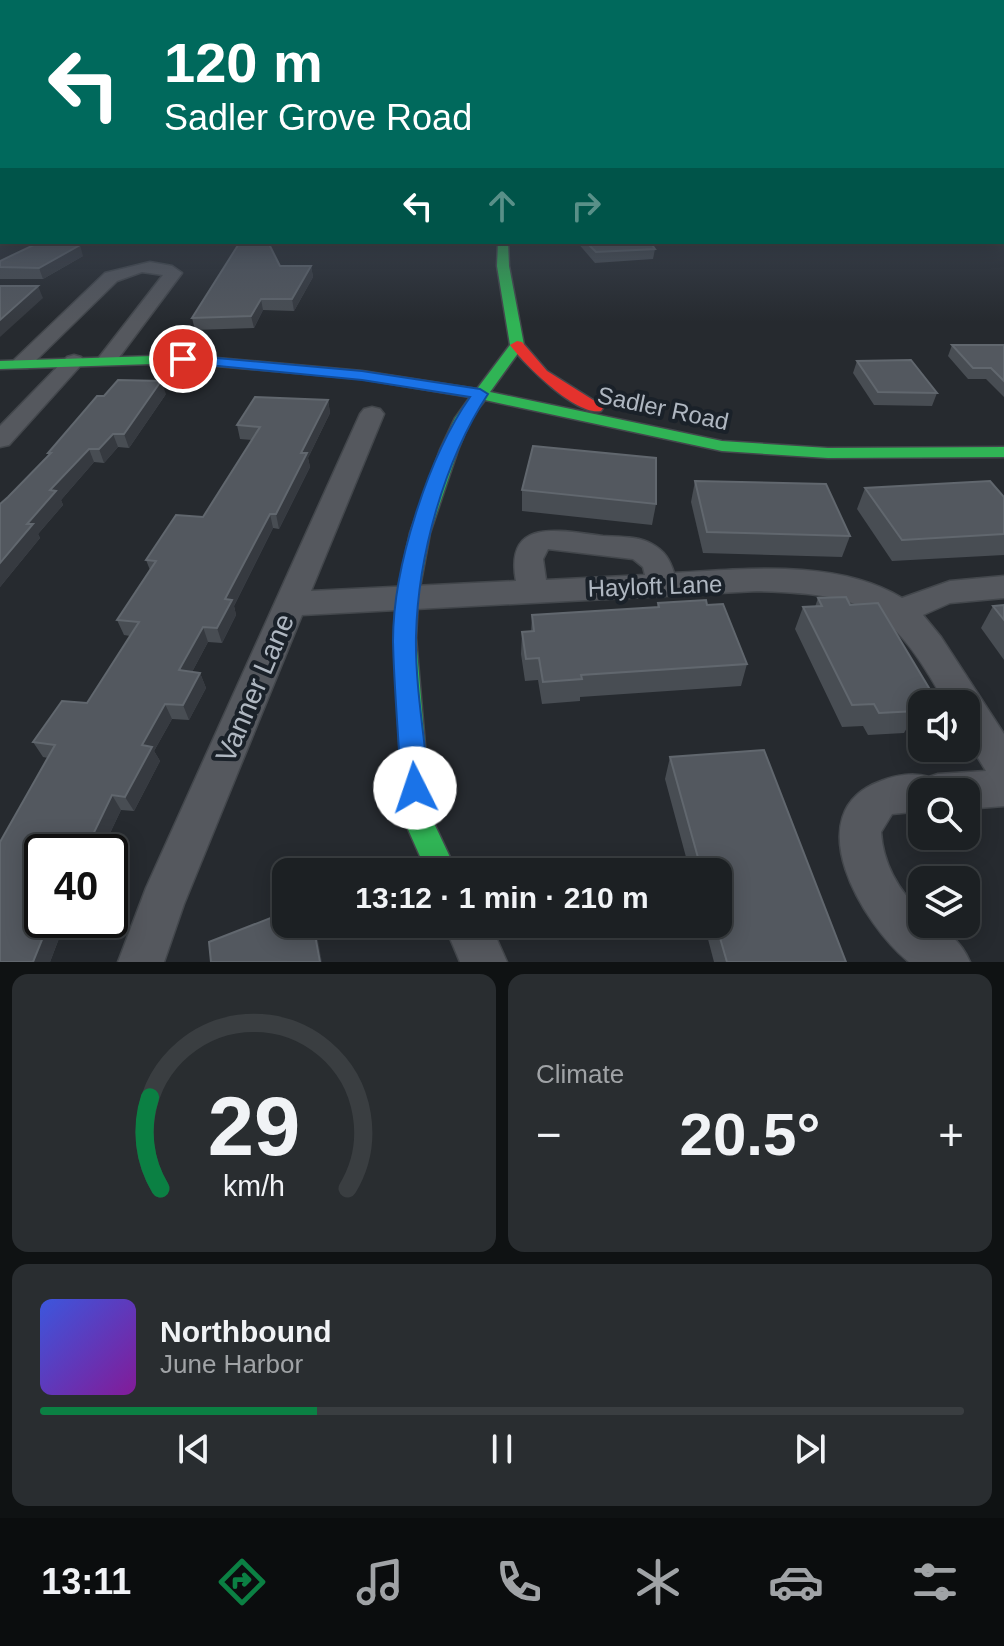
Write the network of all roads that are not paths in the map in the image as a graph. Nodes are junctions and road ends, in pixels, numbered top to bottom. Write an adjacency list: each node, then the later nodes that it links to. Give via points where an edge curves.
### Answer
1 (503, 244): 2 (street)
2 (517, 345): 7 (street); 9 (street, via 559,387)
3 (107, 360): 4 (street, Sadler Road); 5 (street, via 173,273 154,267 111,277); 7 (street, Sadler Road, via 250,364)
4 (74, 361): 5 (street, Sadler Road); 10 (street)
5 (21, 364): 6 (street, Sadler Road)
6 (0, 365)
7 (480, 394): 9 (street, Sadler Road); 15 (street, via 463,418 435,487)
8 (372, 414): 16 (street, Vanner Lane)
9 (628, 425): 11 (street, Sadler Road, via 722,446 790,453)
10 (0, 440)
11 (1004, 452)
12 (663, 585): 14 (street, Hayloft Lane); 14 (street, via 656,562 641,550 547,539 531,549 527,559); 17 (street, Hayloft Lane, via 823,583 867,593)
13 (1004, 587): 17 (street, via 952,590)
14 (533, 591): 15 (street, Hayloft Lane)
15 (407, 598): 16 (street, Hayloft Lane); 24 (street, via 417,818)
16 (292, 604): 26 (street, Vanner Lane)
17 (901, 613): 18 (street, Hayloft Lane, via 919,631)
18 (956, 690)
19 (980, 729): 20 (street, Hayloft Lane)
20 (1004, 767)
21 (1004, 788): 22 (street)
22 (980, 789)
23 (908, 794): 28 (street, via 874,803 860,836 863,860 900,923)
24 (436, 858)
25 (473, 938): 27 (street)
26 (141, 962)
27 (484, 962)
28 (947, 962)

